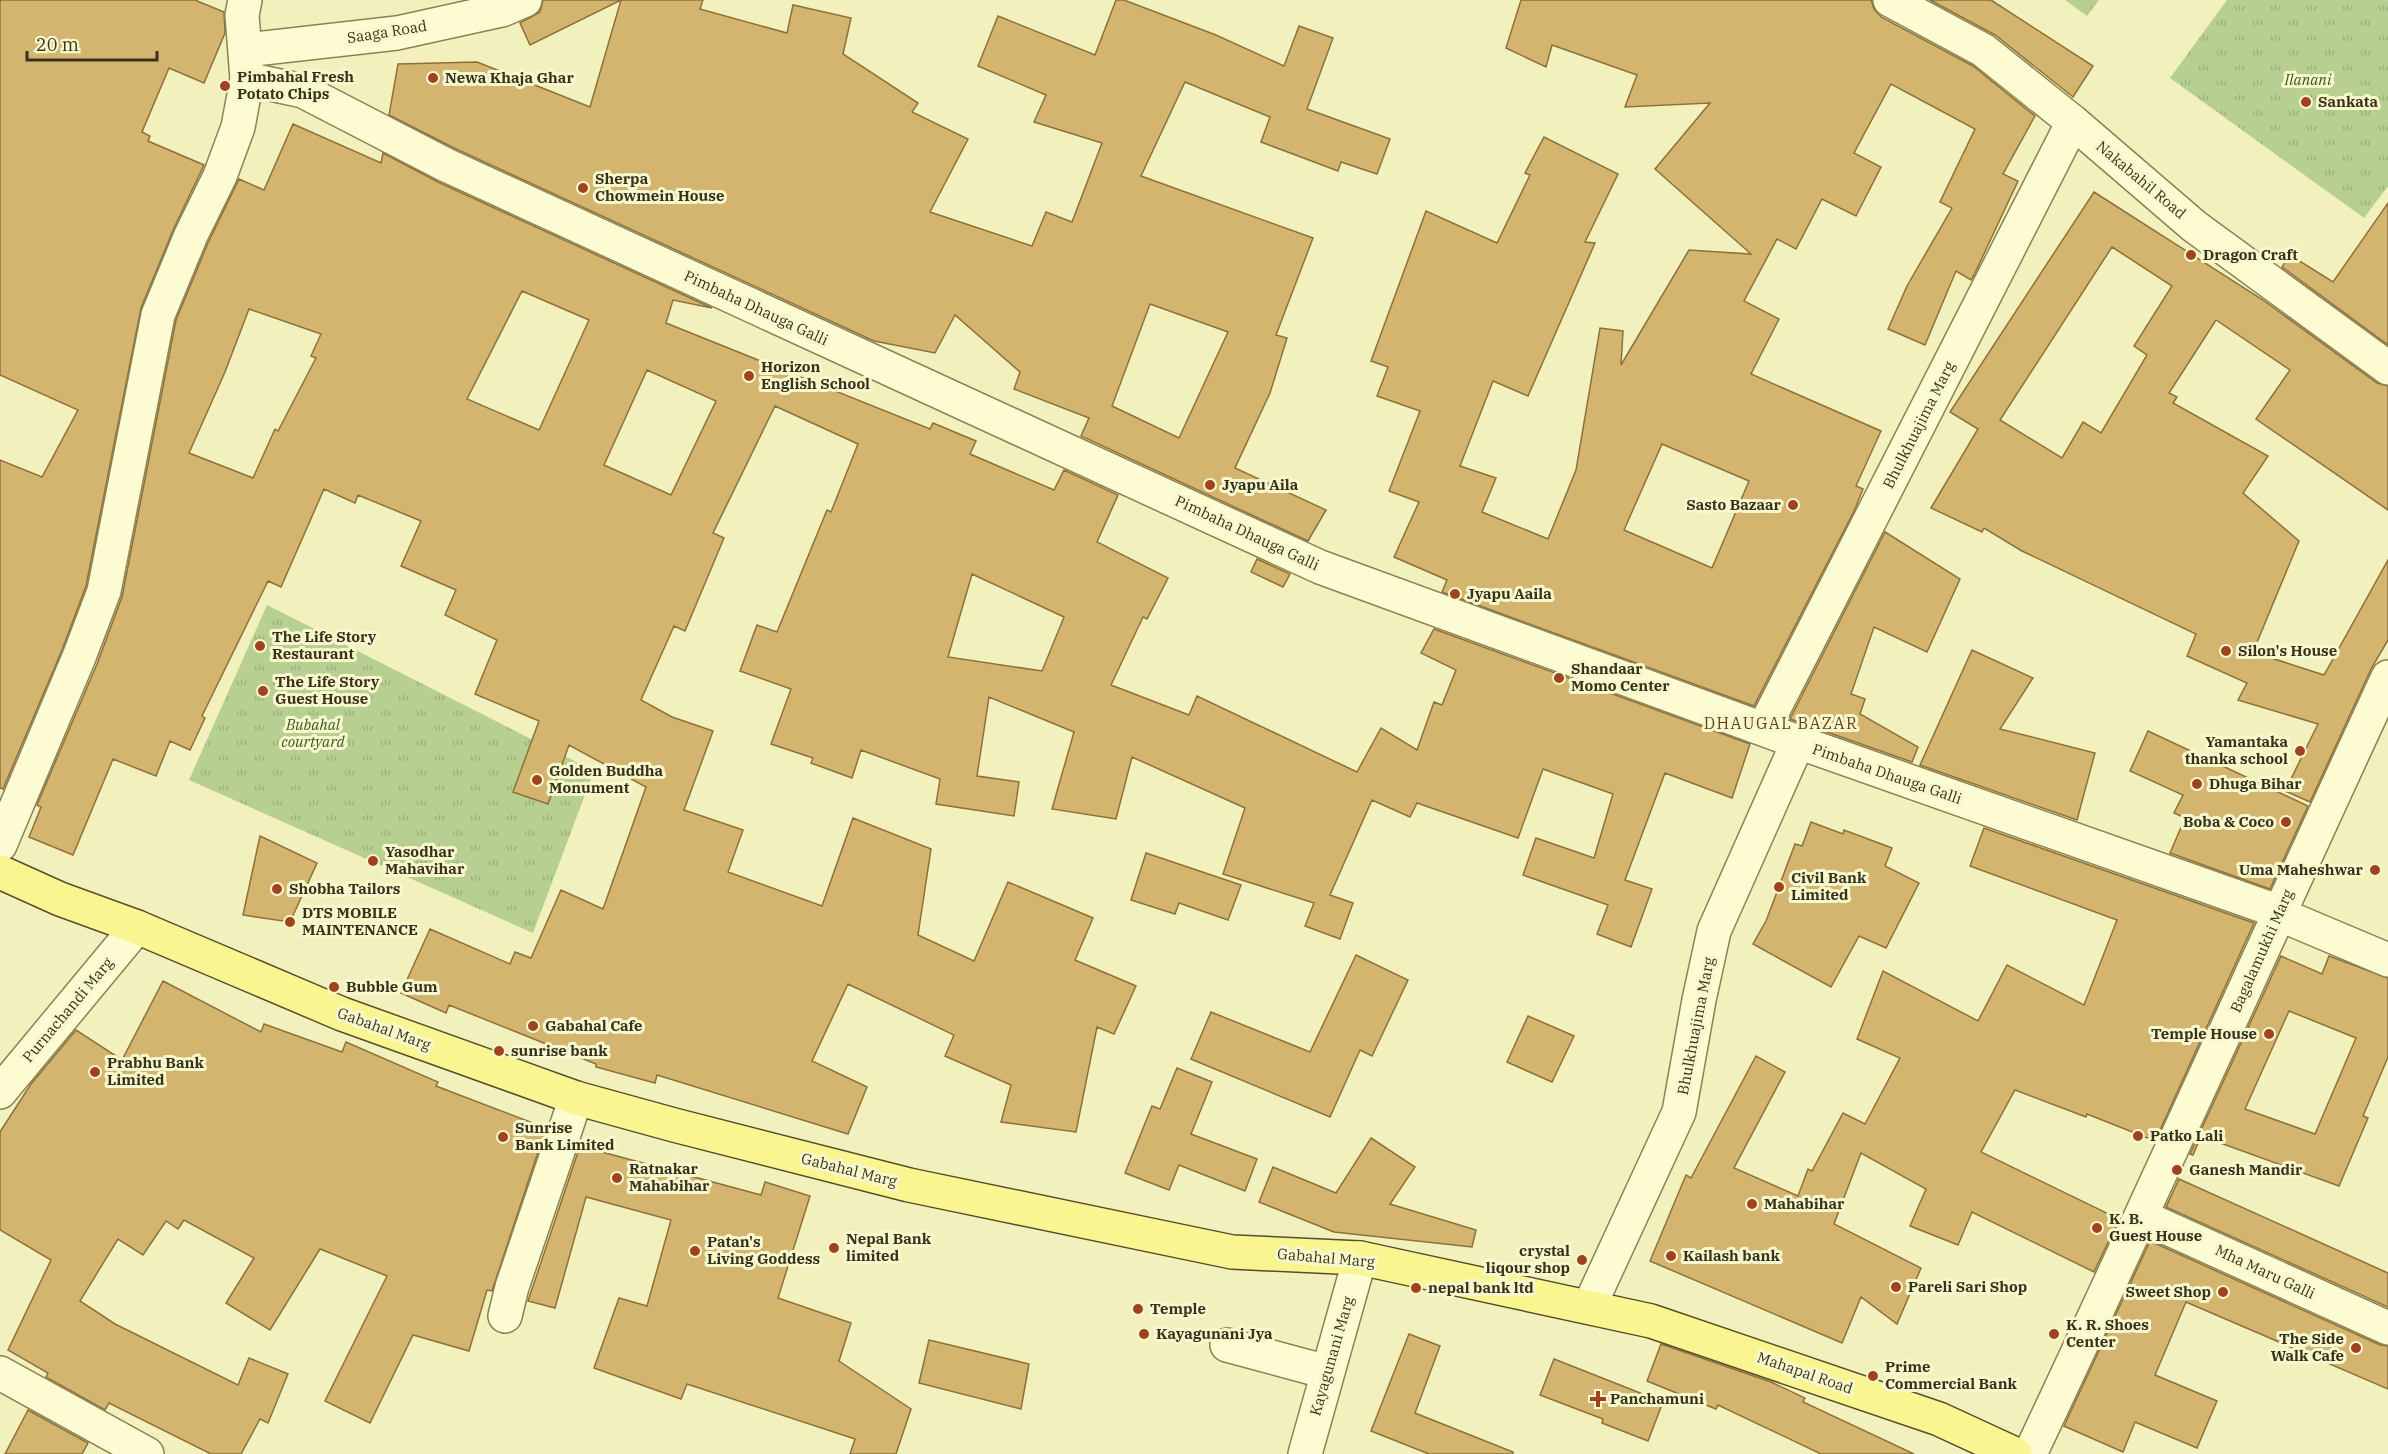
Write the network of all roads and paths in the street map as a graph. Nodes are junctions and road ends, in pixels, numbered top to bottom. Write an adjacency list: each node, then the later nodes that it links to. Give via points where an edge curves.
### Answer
1 (525, 0): 4 (street, Saaga Road, via 502,10)
2 (1890, 0): 5 (street, Nakabahil Road, via 1983,50)
3 (235, 5): 4 (street)
4 (246, 65): 8 (street, Pimbaha Dhauga Galli, via 446,165 1320,567); 10 (street, via 238,127 158,315 104,591)
5 (2073, 122): 6 (street, Nakabahil Road, via 2194,226); 8 (street, Bhulkhuajima Marg)
6 (2388, 368)
7 (2388, 677): 12 (street, Bagalamukhi Marg)
8 (1764, 729): 9 (street, Pimbaha Dhauga Galli)
9 (1798, 742): 12 (street, Pimbaha Dhauga Galli); 19 (street, Bhulkhuajima Marg, via 1714,931 1679,1112)
10 (0, 845)
11 (0, 872): 13 (main road, Gabahal Marg)
12 (2280, 912): 14 (street, Pimbaha Dhauga Galli); 17 (street, Bagalamukhi Marg)
13 (137, 927): 15 (street, Purnachandi Marg); 16 (main road, Gabahal Marg, via 342,1014)
14 (2388, 960)
15 (0, 1092)
16 (576, 1098): 18 (main road, Gabahal Marg, via 909,1185 1232,1252); 20 (street)
17 (2143, 1217): 21 (street, Mha Maru Galli); 28 (street, Bagalamukhi Marg)
18 (1360, 1258): 19 (main road, Gabahal Marg); 23 (street, Kayagunani Marg)
19 (1589, 1307): 27 (main road, Mahapal Road, via 1651,1321 1939,1419)
20 (505, 1316)
21 (2388, 1328)
22 (1227, 1345): 23 (street)
23 (1327, 1372): 26 (street, Kayagunani Marg)
24 (0, 1373): 25 (street)
25 (147, 1454)
26 (1305, 1454)
27 (2015, 1454)
28 (2030, 1454)

